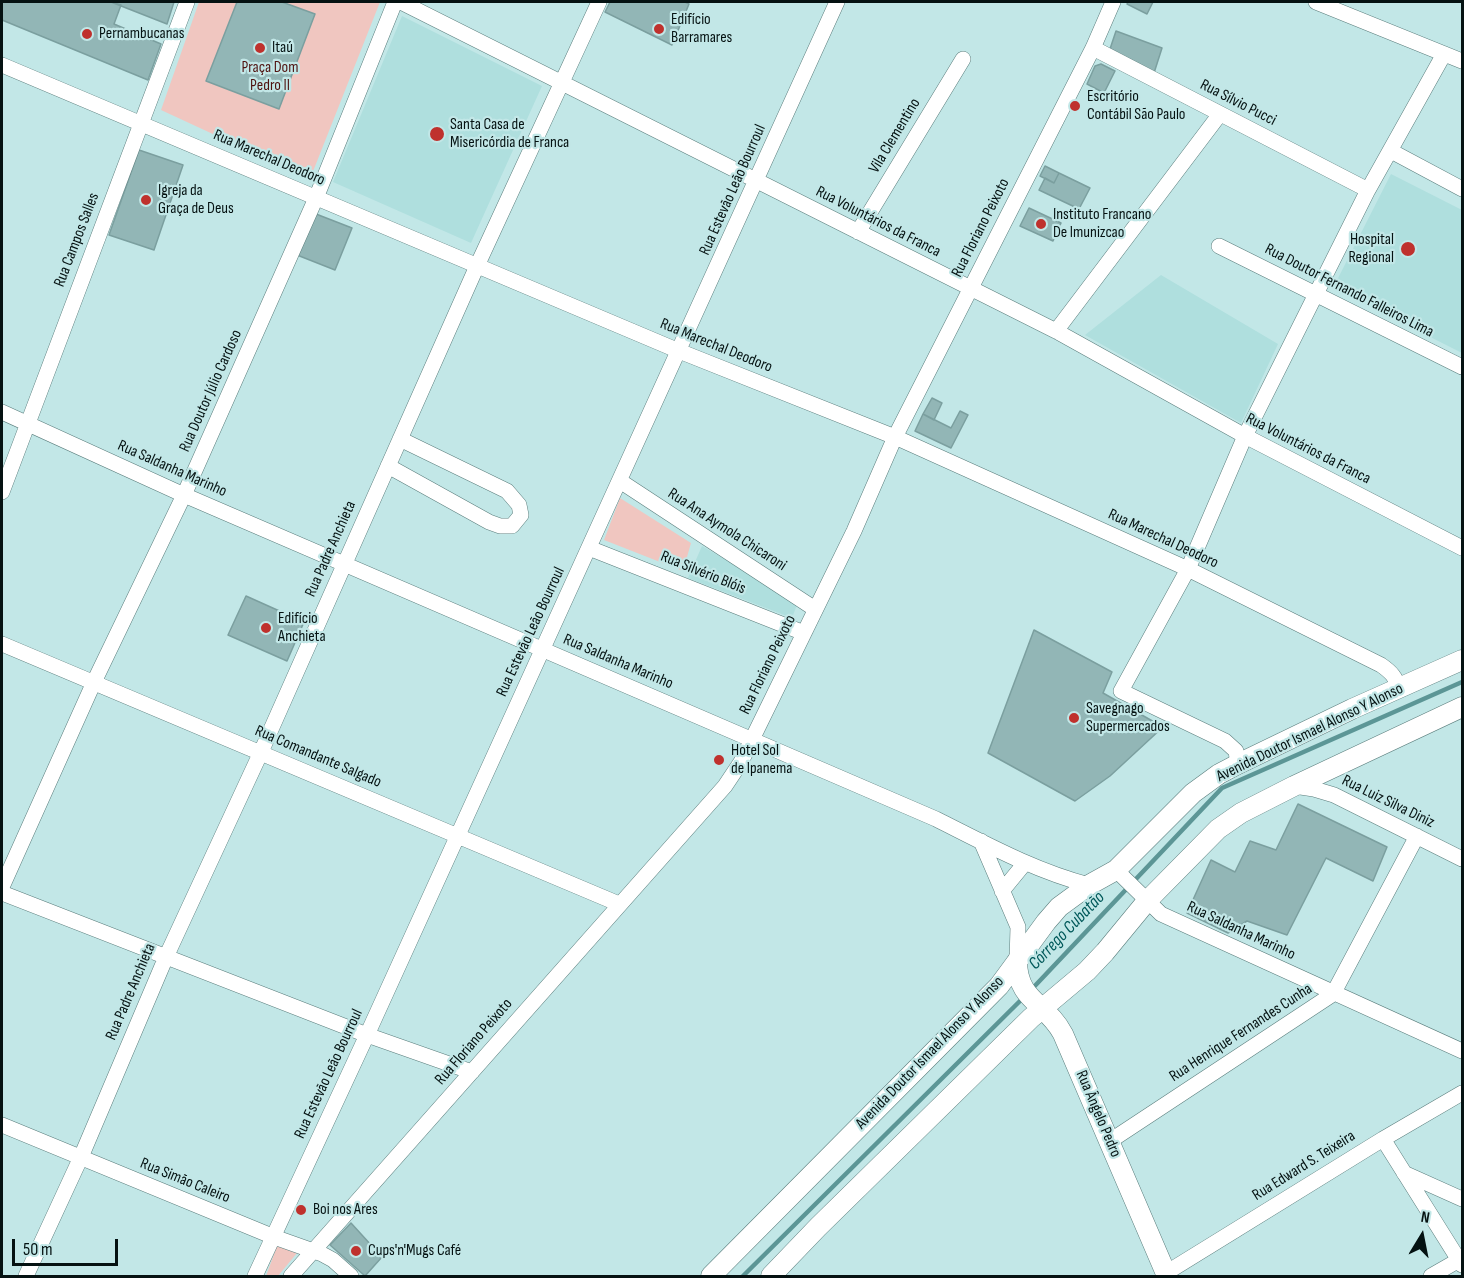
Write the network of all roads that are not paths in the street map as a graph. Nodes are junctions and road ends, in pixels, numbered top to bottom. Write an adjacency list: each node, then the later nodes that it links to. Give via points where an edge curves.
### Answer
1 (187, 2): 16 (street, Rua Campos Salles)
2 (395, 2): 21 (street, Rua Doutor Júlio Cardoso)
3 (401, 2): 14 (street, Rua Voluntários da Franca)
4 (599, 2): 14 (street, Rua Padre Anchieta)
5 (837, 2): 18 (street, Rua Estevão Leão Bourroul)
6 (1113, 2): 9 (street, Rua Floriano Peixoto)
7 (1316, 2): 8 (street)
8 (1347, 7): 10 (street)
9 (1093, 48): 15 (street, Rua Sílvio Pucci); 25 (street, Rua Floriano Peixoto)
10 (1444, 54): 12 (street); 17 (street)
11 (963, 59): 22 (street, Vila Clementino)
12 (1462, 61)
13 (2, 65): 16 (street, Rua Marechal Deodoro)
14 (562, 83): 18 (street, Rua Voluntários da Franca); 24 (street, Rua Padre Anchieta)
15 (1220, 114): 20 (street, Rua Sílvio Pucci); 27 (street)
16 (140, 122): 21 (street, Rua Marechal Deodoro); 31 (street, Rua Campos Salles)
17 (1391, 151): 19 (street); 20 (street)
18 (757, 181): 22 (street, Rua Voluntários da Franca); 28 (street, Rua Estevão Leão Bourroul)
19 (1462, 189)
20 (1368, 190): 26 (street)
21 (316, 198): 24 (street, Rua Marechal Deodoro); 38 (street, Rua Doutor Júlio Cardoso)
22 (858, 232): 25 (street, Rua Voluntários da Franca)
23 (1219, 246): 26 (street, Rua Doutor Fernando Falleiros Lima)
24 (477, 266): 28 (street, Rua Marechal Deodoro); 34 (street, Rua Padre Anchieta)
25 (970, 289): 27 (street, Rua Voluntários da Franca); 33 (street, Rua Floriano Peixoto)
26 (1316, 293): 29 (street, Rua Doutor Fernando Falleiros Lima); 32 (street)
27 (1056, 332): 32 (street, Rua Voluntários da Franca)
28 (679, 351): 33 (street, Rua Marechal Deodoro); 36 (street, Rua Estevão Leão Bourroul)
29 (1462, 368)
30 (2, 412): 31 (street, Rua Saldanha Marinho)
31 (27, 424): 37 (street, Rua Campos Salles); 38 (street, Rua Saldanha Marinho)
32 (1245, 436): 40 (street, Rua Voluntários da Franca); 42 (street)
33 (895, 437): 42 (street, Rua Marechal Deodoro); 43 (street, Rua Floriano Peixoto)
34 (400, 439): 35 (street, Rua Padre Anchieta); 35 (street, via 507,490 519,505 521,515 512,526 500,526)
35 (388, 466): 41 (street, Rua Padre Anchieta)
36 (620, 481): 39 (street, Rua Estevão Leão Bourroul); 43 (street, Rua Ana Aymola Chicaroni)
37 (2, 492)
38 (184, 495): 41 (street, Rua Saldanha Marinho); 48 (street, Rua Doutor Júlio Cardoso)
39 (589, 548): 44 (street, Rua Silvério Blóis); 46 (street, Rua Estevão Leão Bourroul)
40 (1462, 548)
41 (345, 564): 46 (street, Rua Saldanha Marinho); 52 (street, Rua Padre Anchieta)
42 (1188, 569): 49 (street, Rua Marechal Deodoro, via 1381,665 1391,671); 53 (street, via 1121,691 1225,741 1236,751)
43 (815, 609): 44 (street, Rua Floriano Peixoto)
44 (804, 633): 51 (street, Rua Floriano Peixoto)
45 (2, 644): 48 (street, Rua Comandante Salgado)
46 (543, 649): 51 (street, Rua Saldanha Marinho); 55 (street, Rua Estevão Leão Bourroul)
47 (1462, 660): 49 (main road, Avenida Doutor Ismael Alonso Y Alonso)
48 (93, 682): 52 (street, Rua Comandante Salgado); 62 (street, Rua Doutor Júlio Cardoso)
49 (1399, 689): 53 (main road, Avenida Doutor Ismael Alonso Y Alonso)
50 (1462, 707): 54 (main road)
51 (752, 739): 57 (street, Rua Saldanha Marinho); 66 (street, Rua Floriano Peixoto, via 725,786)
52 (261, 752): 55 (street, Rua Comandante Salgado); 67 (street, Rua Padre Anchieta)
53 (1238, 764): 60 (main road, Avenida Doutor Ismael Alonso Y Alonso, via 1193,794)
54 (1294, 786): 56 (street, Rua Luiz Silva Diniz, via 1334,795); 65 (main road, via 1218,829)
55 (456, 836): 66 (street, Rua Comandante Salgado); 71 (street, Rua Estevão Leão Bourroul)
56 (1417, 836): 58 (street, Rua Luiz Silva Diniz); 69 (street, Rua Henrique Fernandes Cunha)
57 (981, 841): 59 (street, Rua Saldanha Marinho); 63 (street)
58 (1462, 859)
59 (1025, 863): 61 (street, Rua Saldanha Marinho); 63 (street)
60 (1120, 873): 61 (main road, Avenida Doutor Ismael Alonso Y Alonso); 65 (street, Rua Saldanha Marinho)
61 (1089, 885): 68 (main road, Avenida Doutor Ismael Alonso Y Alonso, via 1059,908)
62 (2, 886)
63 (1002, 891): 68 (street, via 1018,927)
64 (2, 894): 67 (street)
65 (1143, 897): 69 (street, Rua Saldanha Marinho, via 1161,914); 70 (main road, via 1087,971)
66 (619, 904): 73 (street, Rua Floriano Peixoto)
67 (166, 957): 71 (street); 78 (street, Rua Padre Anchieta)
68 (1017, 970): 70 (main road, Rua Ângelo Pedro, via 1022,988); 90 (main road, Avenida Doutor Ismael Alonso Y Alonso)
69 (1334, 994): 72 (street, Rua Saldanha Marinho); 77 (street, Rua Henrique Fernandes Cunha)
70 (1038, 1004): 77 (main road, Rua Ângelo Pedro, via 1063,1034); 84 (main road, via 818,1227)
71 (367, 1035): 73 (street); 81 (street, Rua Estevão Leão Bourroul)
72 (1462, 1051)
73 (472, 1072): 82 (street, Rua Floriano Peixoto)
74 (1462, 1093): 76 (street, Rua Edward S. Teixeira)
75 (2, 1125): 78 (street, Rua Simão Caleiro)
76 (1383, 1139): 79 (street); 85 (street, Rua Edward S. Teixeira)
77 (1110, 1141): 85 (main road, Rua Ângelo Pedro)
78 (81, 1157): 81 (street, Rua Simão Caleiro); 86 (street, Rua Padre Anchieta)
79 (1404, 1173): 80 (street); 83 (street)
80 (1462, 1199)
81 (274, 1237): 82 (street, Rua Simão Caleiro); 87 (street, Rua Estevão Leão Bourroul)
82 (312, 1250): 88 (street, Rua Floriano Peixoto); 89 (street, Rua Simão Caleiro, via 333,1260)
83 (1461, 1263): 92 (street)
84 (786, 1269): 91 (main road)
85 (1167, 1275)
86 (26, 1276)
87 (255, 1276)
88 (291, 1276)
89 (351, 1276)
90 (711, 1276)
91 (771, 1276)
92 (1431, 1276)

